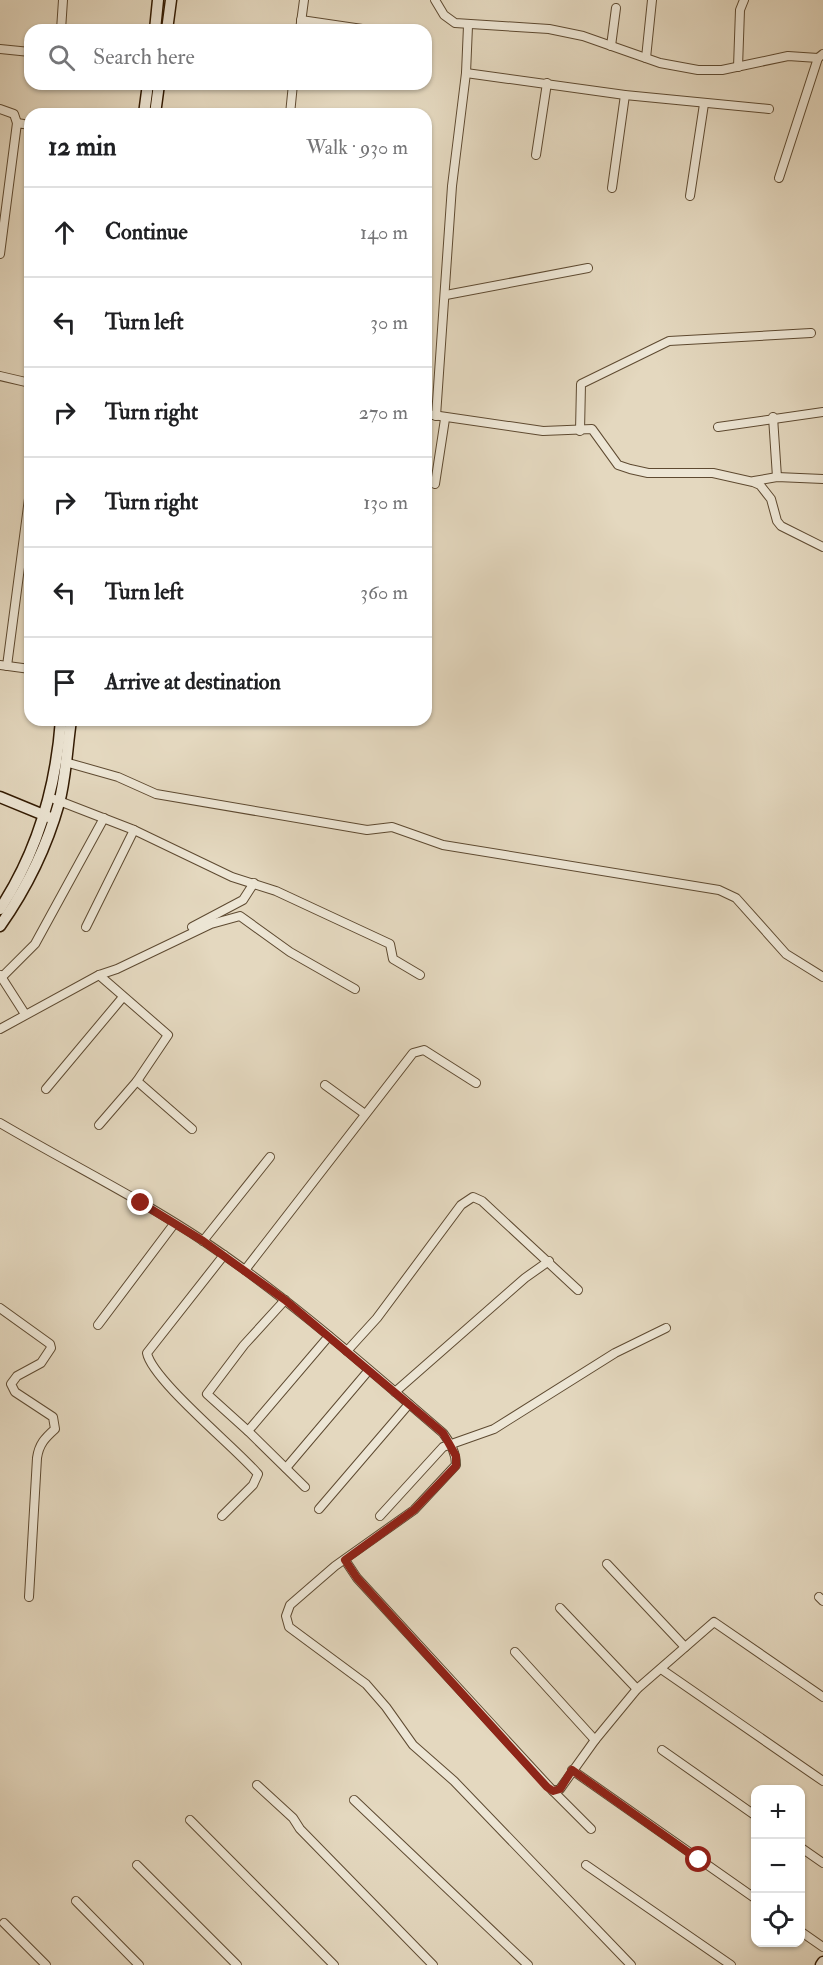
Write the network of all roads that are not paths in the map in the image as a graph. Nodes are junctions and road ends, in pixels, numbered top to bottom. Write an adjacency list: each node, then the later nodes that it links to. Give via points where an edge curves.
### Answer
1 (63, 0): 10 (street)
2 (158, 0): 11 (main road)
3 (171, 0): 12 (main road)
4 (304, 0): 9 (street)
5 (435, 0): 15 (street, via 444,15)
6 (652, 0): 20 (street)
7 (744, 0): 21 (street, via 739,20)
8 (616, 8): 16 (street)
9 (302, 20): 13 (street); 14 (street)
10 (61, 24)
11 (155, 24)
12 (168, 24)
13 (301, 24)
14 (329, 24)
15 (468, 26): 16 (street, via 549,29); 22 (street)
16 (611, 46): 20 (street)
17 (0, 49): 18 (street)
18 (24, 51)
19 (821, 56): 21 (street, via 788,56); 37 (street)
20 (646, 58): 21 (street, via 698,70)
21 (738, 67)
22 (466, 73): 23 (street); 42 (street, via 452,186)
23 (547, 83): 27 (street); 36 (street)
24 (147, 90): 29 (main road)
25 (158, 90): 30 (main road)
26 (293, 90): 31 (street)
27 (625, 95): 28 (street); 38 (street)
28 (704, 104): 33 (street); 39 (street)
29 (145, 108)
30 (156, 108)
31 (291, 108)
32 (0, 109): 34 (street, via 14,114)
33 (770, 109)
34 (17, 123): 35 (street); 40 (street)
35 (24, 124)
36 (536, 155)
37 (779, 178)
38 (612, 188)
39 (690, 196)
40 (0, 254)
41 (588, 268): 42 (street)
42 (446, 295): 48 (street)
43 (811, 333): 52 (street, via 669,341 581,384)
44 (0, 376): 45 (street)
45 (24, 381)
46 (823, 412): 49 (street)
47 (432, 415): 48 (street)
48 (436, 416): 50 (street)
49 (774, 417): 51 (street); 53 (street)
50 (445, 419): 52 (street, via 543,431); 56 (street)
51 (718, 427)
52 (580, 431): 55 (street, via 592,429 618,465 630,470 713,473)
53 (777, 477): 54 (street); 55 (street)
54 (823, 479)
55 (753, 482): 58 (street, via 771,500 781,526)
56 (435, 484)
57 (24, 531): 59 (street)
58 (823, 547)
59 (4, 666): 60 (street)
60 (24, 668)
61 (61, 726): 65 (main road)
62 (70, 726): 63 (main road)
63 (65, 762): 65 (main road); 77 (street, via 118,777 156,794 367,830 392,827 443,845 719,890 736,898 786,954)
64 (0, 797): 66 (main road)
65 (55, 800): 66 (main road); 67 (street)
66 (49, 817): 70 (main road); 71 (main road, via 27,883)
67 (104, 818): 68 (street); 76 (street, via 35,944)
68 (134, 830): 69 (street, via 232,877); 72 (street)
69 (254, 883): 73 (street, via 243,900 122,962); 75 (street, via 390,944 393,959)
70 (0, 909)
71 (0, 926)
72 (86, 927)
73 (117, 969): 74 (street); 78 (street, via 211,924 240,916 290,952)
74 (99, 975): 79 (street); 80 (street)
75 (420, 975)
76 (1, 976): 80 (street)
77 (823, 977)
78 (355, 989)
79 (123, 997): 82 (street, via 168,1035); 85 (street)
80 (25, 1014): 81 (street)
81 (0, 1029)
82 (137, 1081): 88 (street); 89 (street)
83 (476, 1083): 86 (street, via 418,1050)
84 (325, 1085): 86 (street)
85 (46, 1089)
86 (364, 1114): 95 (street)
87 (0, 1123): 91 (street)
88 (99, 1125)
89 (192, 1129)
90 (270, 1157): 92 (street)
91 (174, 1224): 92 (street); 99 (street)
92 (203, 1241): 93 (street)
93 (224, 1255): 95 (street); 111 (street, via 147,1353 175,1391 258,1474 253,1485)
94 (549, 1261): 96 (street); 102 (street, via 473,1197 460,1205); 104 (street)
95 (245, 1270): 97 (street)
96 (578, 1290)
97 (285, 1300): 101 (street); 106 (street, via 207,1394)
98 (0, 1308): 115 (street, via 51,1348 41,1363 17,1376 11,1384 15,1392 53,1417 55,1429 45,1438 37,1458)
99 (98, 1325)
100 (666, 1328): 107 (street, via 615,1353 494,1429)
101 (329, 1336): 102 (street); 106 (street)
102 (347, 1351): 103 (street)
103 (369, 1370): 104 (street); 108 (street)
104 (395, 1392): 105 (street)
105 (409, 1404): 107 (street); 110 (street)
106 (248, 1431): 108 (street)
107 (450, 1443): 112 (street); 113 (street, via 456,1466 414,1510)
108 (286, 1468): 109 (street)
109 (305, 1487)
110 (319, 1509)
111 (222, 1516)
112 (380, 1516)
113 (345, 1560): 127 (street, via 365,1587); 147 (street, via 290,1605 286,1616 289,1628 366,1684 413,1745 454,1781)
114 (607, 1564): 117 (street)
115 (29, 1597)
116 (560, 1608): 120 (street)
117 (685, 1647): 119 (street); 121 (street, via 714,1622)
118 (515, 1652): 122 (street)
119 (661, 1670): 120 (street); 125 (street)
120 (637, 1689): 122 (street)
121 (823, 1697)
122 (595, 1740): 124 (street)
123 (662, 1750): 129 (street)
124 (572, 1770): 127 (street, via 560,1789); 136 (street)
125 (823, 1781)
126 (257, 1785): 145 (street)
127 (553, 1791): 131 (street)
128 (354, 1800): 146 (street)
129 (751, 1812)
130 (190, 1820): 144 (street)
131 (591, 1828)
132 (805, 1850): 133 (street)
133 (823, 1863)
134 (137, 1865): 143 (street)
135 (586, 1865): 148 (street)
136 (751, 1895)
137 (76, 1901): 142 (street)
138 (4, 1923): 141 (street)
139 (805, 1934): 140 (street)
140 (823, 1947)
141 (46, 1965)
142 (140, 1965)
143 (237, 1965)
144 (334, 1965)
145 (433, 1965)
146 (528, 1965)
147 (631, 1965)
148 (731, 1965)

